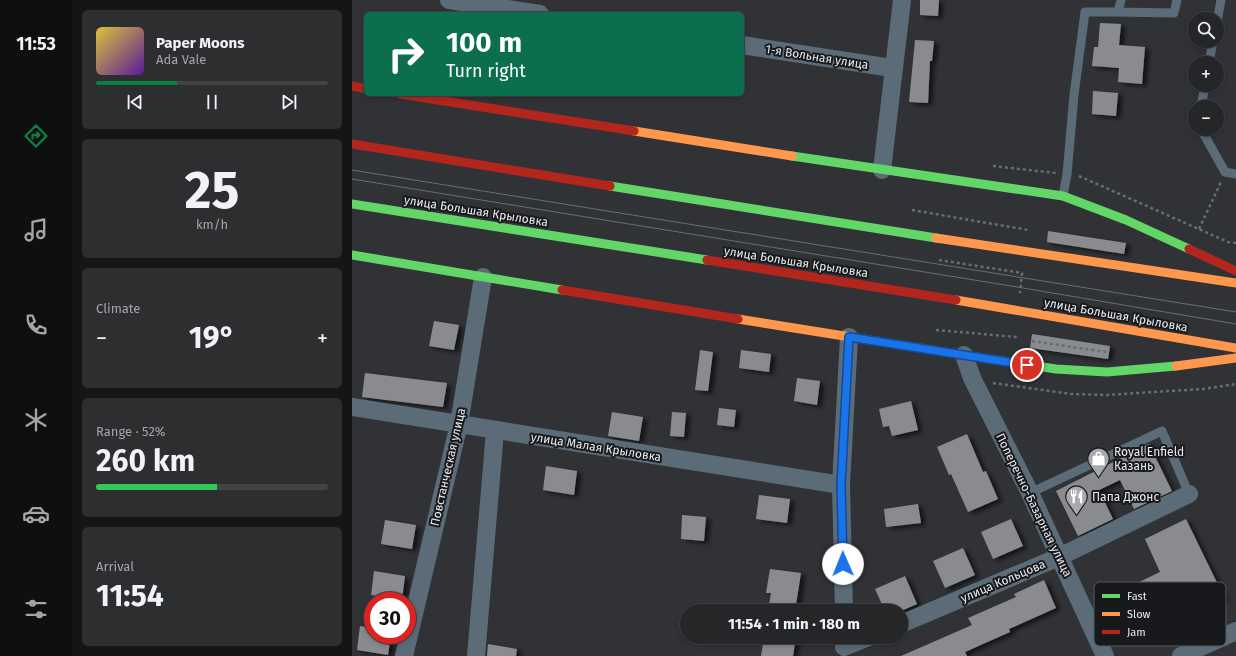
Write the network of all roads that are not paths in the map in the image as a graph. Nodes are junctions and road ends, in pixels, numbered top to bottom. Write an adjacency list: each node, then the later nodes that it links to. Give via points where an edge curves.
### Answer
1 (449, 0): 6 (street)
2 (902, 0): 10 (street)
3 (1121, 0): 7 (lane)
4 (1177, 0): 7 (lane, via 1174,13)
5 (1221, 0): 8 (lane)
6 (527, 12)
7 (1118, 12): 18 (lane, via 1085,12 1074,95 1068,174)
8 (1219, 12)
9 (744, 45): 10 (street, 1-я Вольная улица)
10 (892, 68): 16 (street)
11 (352, 86): 12 (main road)
12 (364, 89)
13 (413, 96): 16 (main road)
14 (1205, 136): 17 (lane, via 1225,172)
15 (352, 144): 23 (main road, via 777,214)
16 (882, 170): 18 (main road)
17 (1236, 174)
18 (1063, 196): 21 (main road, via 1126,220)
19 (352, 204): 25 (main road, улица Большая Крыловка, via 905,291)
20 (352, 254): 22 (main road)
21 (1236, 271)
22 (483, 277): 24 (main road); 29 (street, Повстанческая улица)
23 (1236, 283)
24 (849, 337): 26 (main road); 31 (street)
25 (1236, 348)
26 (964, 355): 27 (main road, via 1056,368 1107,372); 32 (street, Поперечно-Базарная улица, via 972,378)
27 (1236, 358)
28 (352, 407): 29 (street, улица Малая Крыловка)
29 (459, 424): 30 (street, улица Малая Крыловка); 42 (street, Повстанческая улица)
30 (495, 431): 31 (street, улица Малая Крыловка); 43 (street)
31 (841, 485): 35 (street)
32 (1030, 493): 33 (lane, via 1162,431); 34 (street, Поперечно-Базарная улица)
33 (1189, 494): 34 (street, улица Кольцова)
34 (1059, 557): 36 (street, улица Кольцова); 38 (street, Поперечно-Базарная улица)
35 (844, 604)
36 (908, 621)
37 (1236, 631): 39 (street)
38 (1094, 632)
39 (1226, 636)
40 (1100, 646): 44 (street, Поперечно-Базарная улица)
41 (1203, 646): 45 (street)
42 (404, 656)
43 (476, 656)
44 (1105, 656)
45 (1181, 656)

